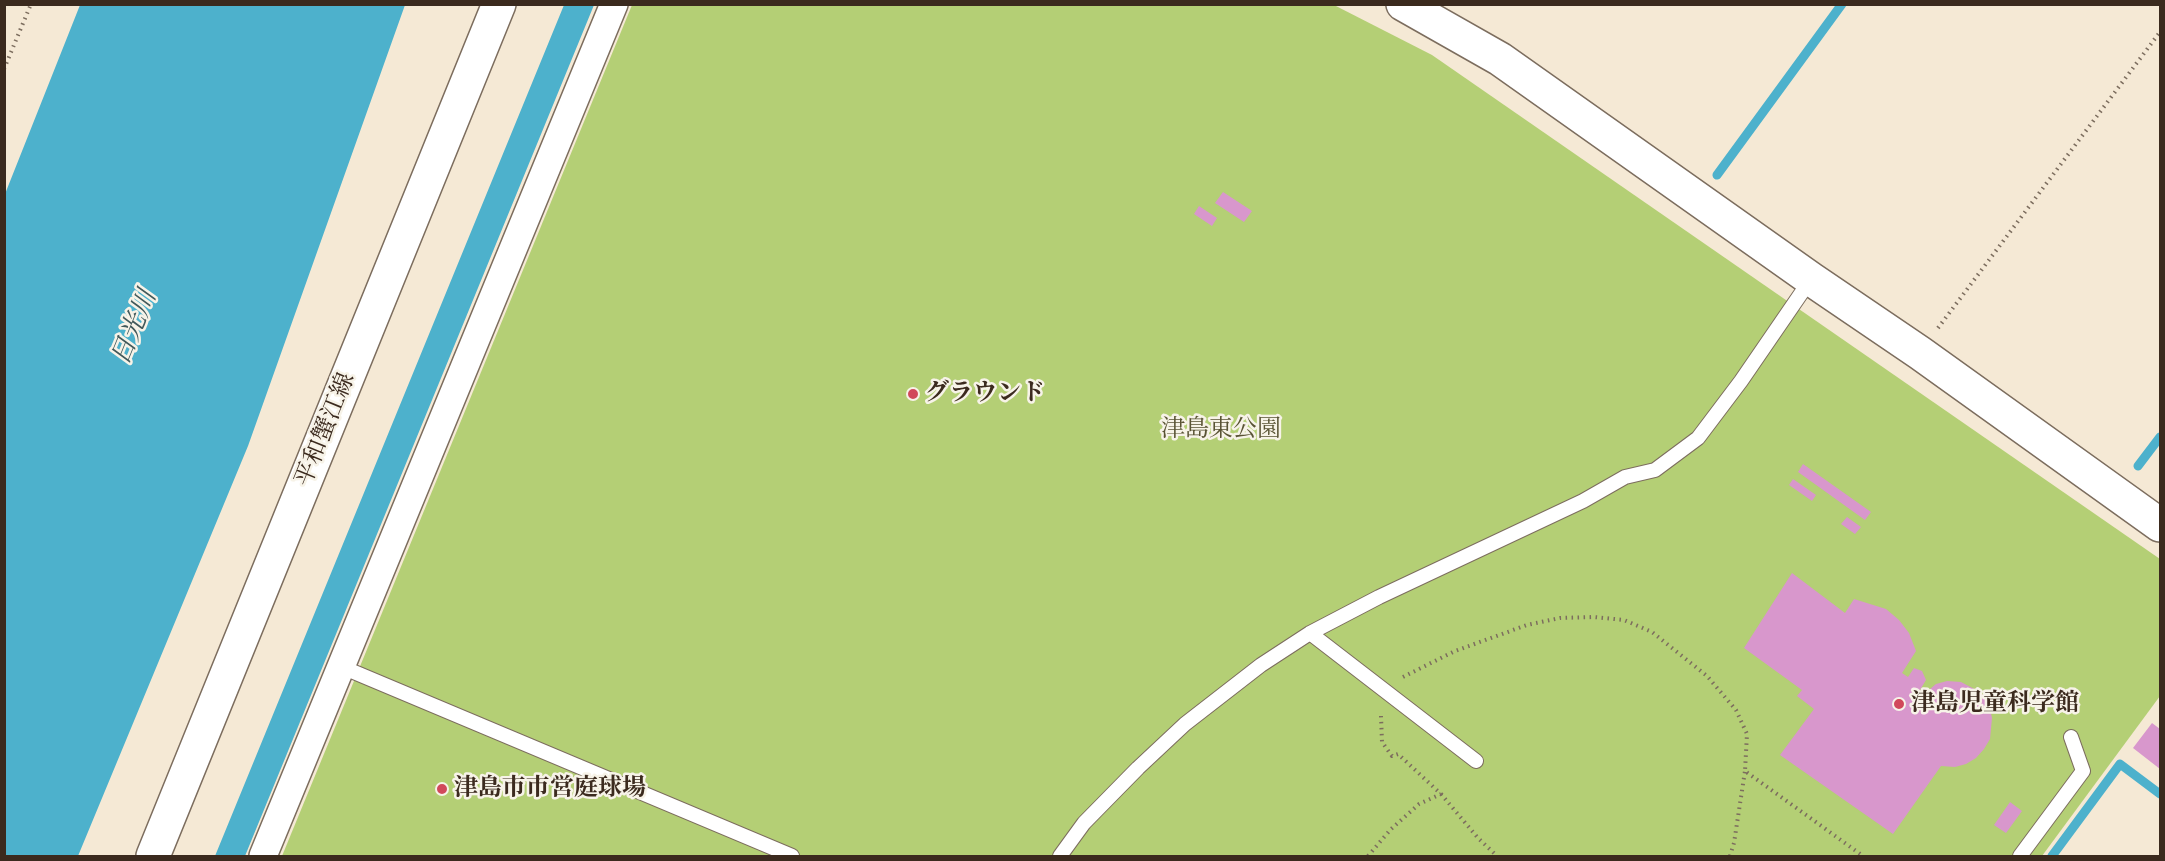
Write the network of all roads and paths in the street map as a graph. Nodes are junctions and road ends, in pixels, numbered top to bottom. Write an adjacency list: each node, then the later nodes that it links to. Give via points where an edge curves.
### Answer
1 (31, 4): 6 (path)
2 (499, 4): 17 (street, 平和蟹江線)
3 (614, 4): 11 (street)
4 (1403, 4): 7 (street, via 1500,59)
5 (2160, 32): 8 (path)
6 (4, 69)
7 (1811, 279): 8 (street); 10 (lane, via 1698,438 1655,470 1625,477)
8 (1920, 353): 9 (street)
9 (2160, 525)
10 (1310, 633): 12 (lane); 20 (lane, via 1185,724 1084,823)
11 (342, 666): 18 (street); 19 (lane)
12 (1390, 694): 14 (lane); 15 (path, via 1395,681 1489,637 1560,618 1624,620 1652,632 1707,676 1736,710 1747,734); 16 (path, via 1380,717 1382,742 1392,756 1398,754)
13 (2071, 737): 25 (lane, via 2083,771)
14 (1476, 761)
15 (1745, 771): 23 (path); 24 (path)
16 (1442, 794): 21 (path, via 1419,804); 22 (path)
17 (153, 856)
18 (263, 856)
19 (792, 856)
20 (1060, 856)
21 (1368, 856)
22 (1497, 856)
23 (1730, 856)
24 (1863, 856)
25 (2020, 856)

